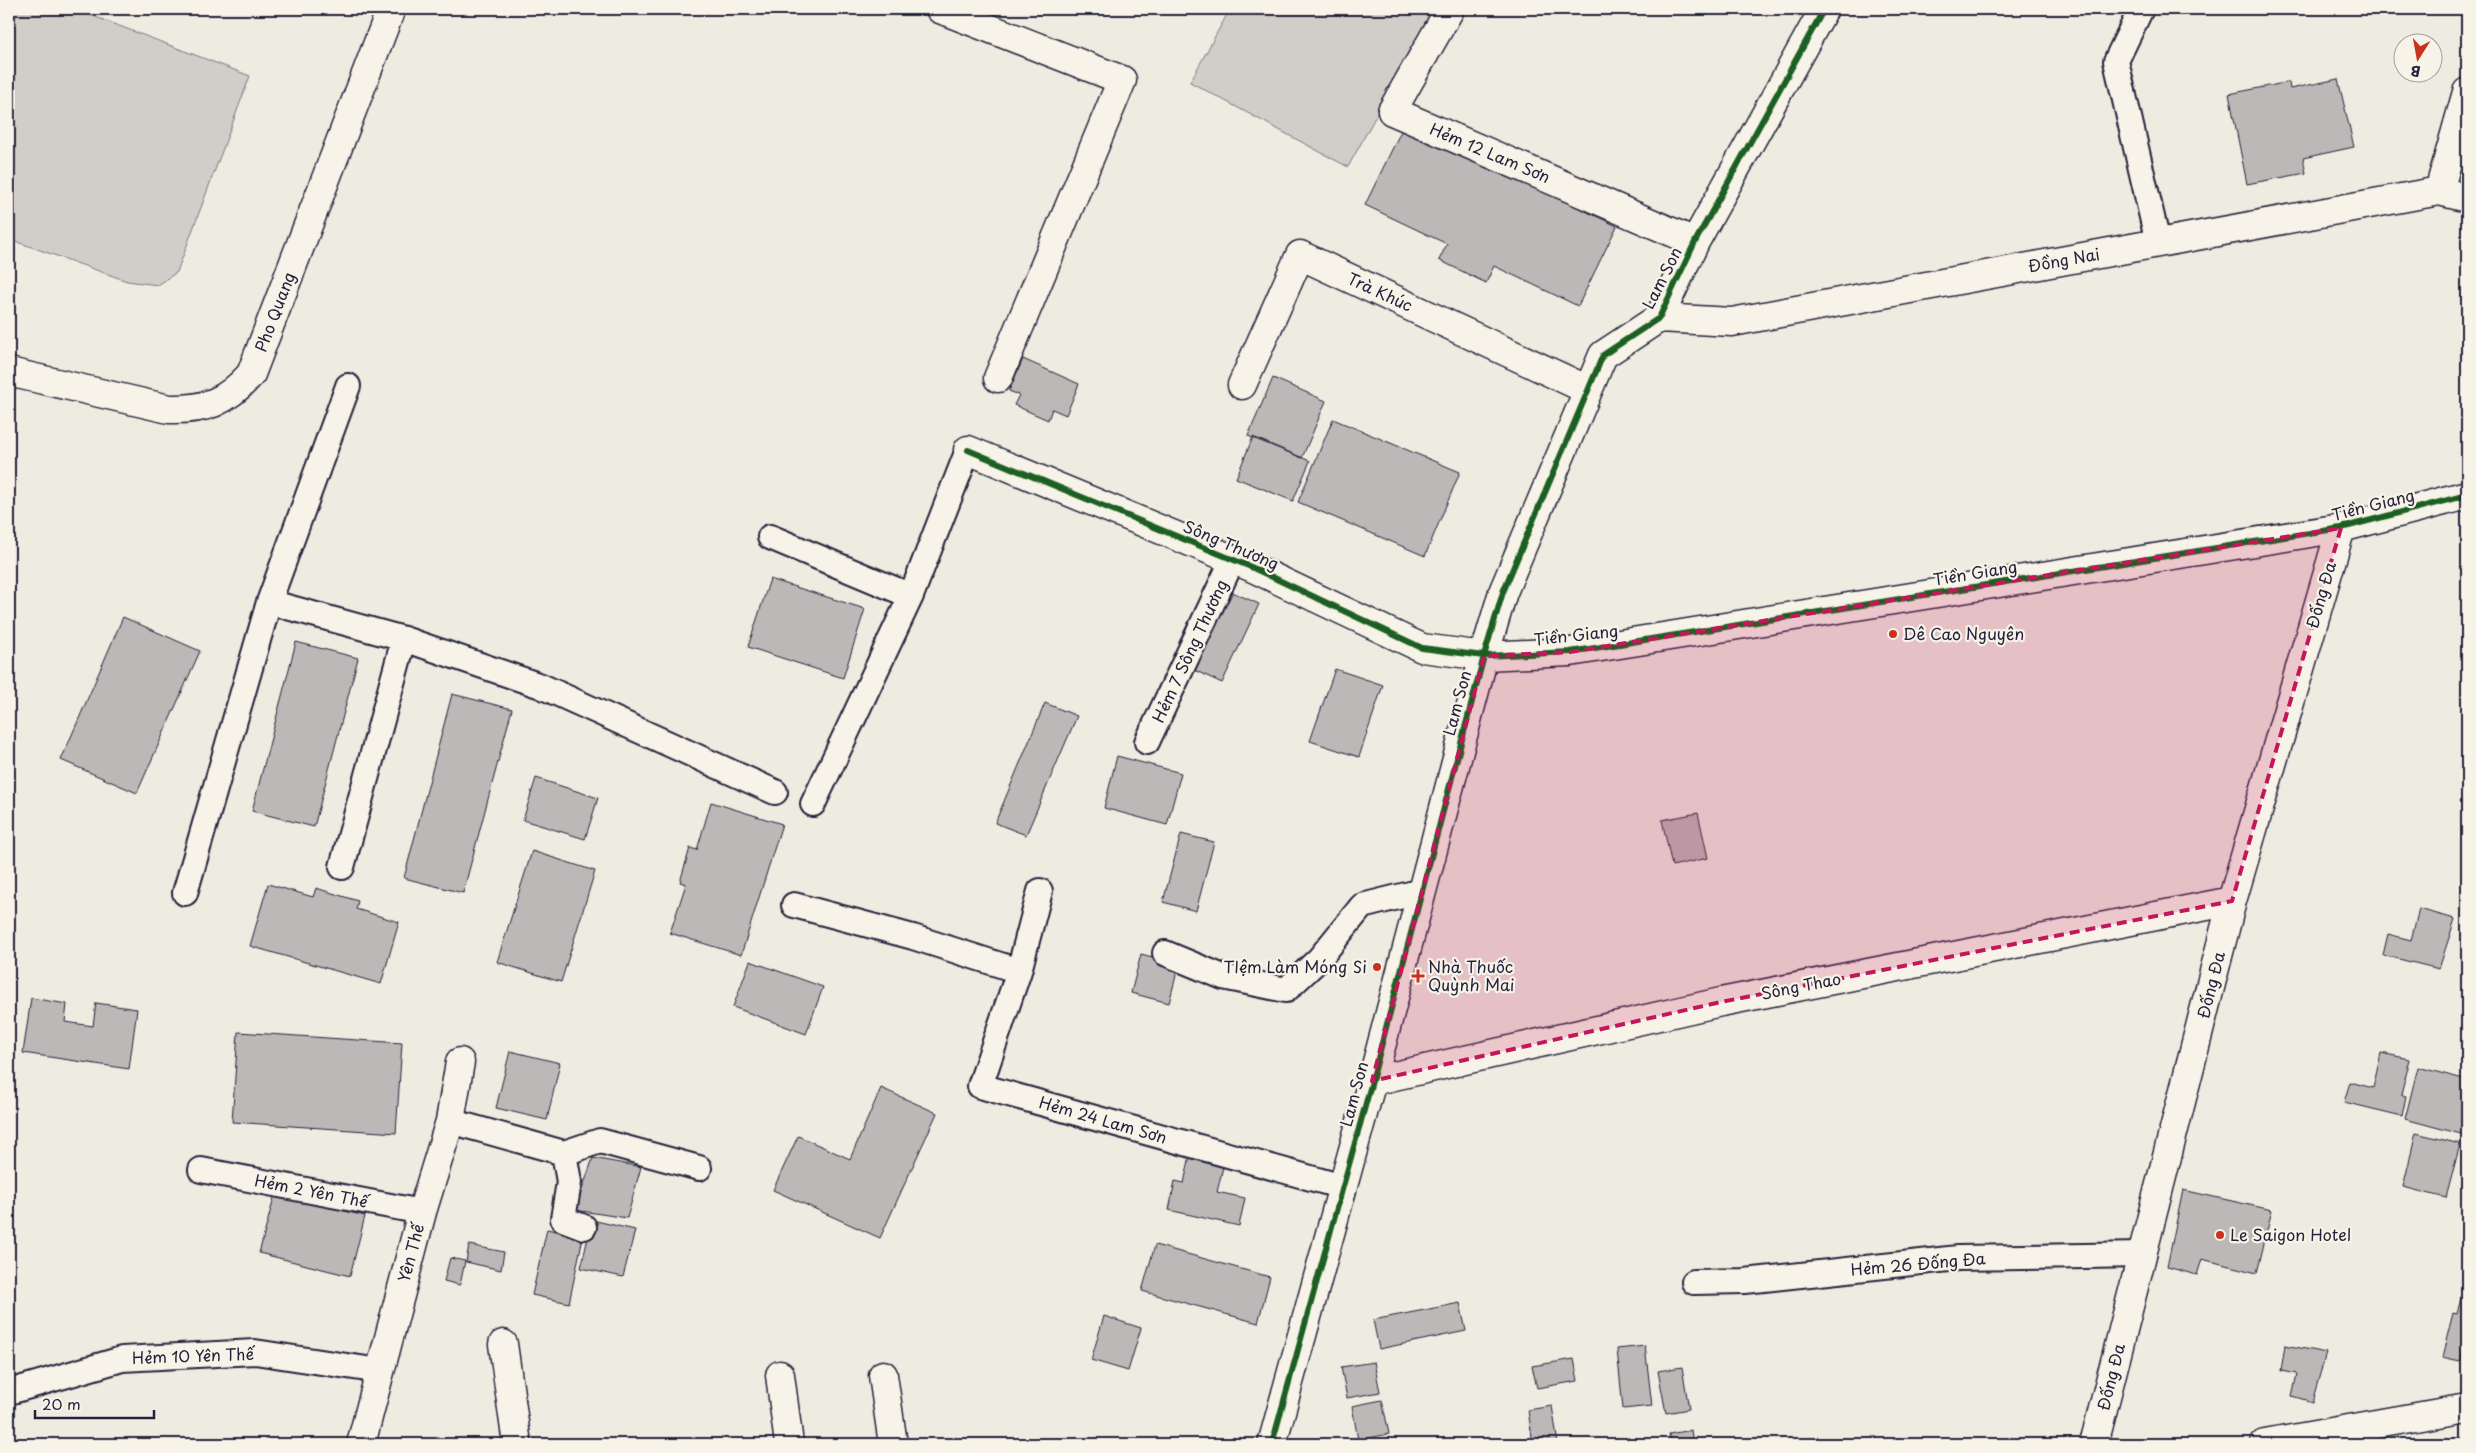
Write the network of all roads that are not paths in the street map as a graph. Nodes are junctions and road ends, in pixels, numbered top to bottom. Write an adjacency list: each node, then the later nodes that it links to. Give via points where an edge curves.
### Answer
1 (392, 9): 12 (street, Pho Quang, via 251,374 235,392 214,404 190,410 168,409)
2 (940, 9): 13 (street, via 1122,80)
3 (1450, 9): 9 (street, Hẻm 12 Lam Sơn, via 1392,111)
4 (1824, 9): 9 (street, Lam Son)
5 (2141, 9): 10 (lane, via 2116,61)
6 (2467, 92): 7 (street)
7 (2439, 191): 8 (street, Đồng Nai); 10 (street, Đồng Nai)
8 (2467, 198)
9 (1695, 242): 11 (street, Lam Son)
10 (2158, 243): 11 (street, Đồng Nai, via 1732,322)
11 (1659, 318): 16 (street, Lam Son, via 1603,355)
12 (9, 372)
13 (998, 378)
14 (1242, 385): 16 (street, Trà Khúc, via 1300,255)
15 (348, 386): 23 (lane)
16 (1588, 390): 25 (street, Lam Son, via 1503,592)
17 (968, 450): 21 (street, Sông Thương); 22 (lane)
18 (2467, 495): 19 (street, Tiền Giang)
19 (2341, 528): 25 (street, Tiền Giang, via 1570,652); 33 (street, Đống Đa)
20 (770, 537): 22 (lane)
21 (1233, 560): 25 (street, Sông Thương, via 1422,648); 26 (lane, Hẻm 7 Sông Thương)
22 (911, 596): 28 (lane)
23 (269, 602): 24 (lane); 32 (lane)
24 (404, 639): 27 (lane, via 541,686); 29 (lane)
25 (1484, 656): 31 (street, Lam Son)
26 (1147, 742)
27 (775, 792)
28 (813, 804)
29 (342, 866)
30 (1040, 891): 36 (lane, Hẻm 24 Lam Sơn)
31 (1422, 891): 35 (lane, via 1362,906 1319,959 1286,990 1223,977); 38 (street, Lam Son)
32 (185, 894)
33 (2232, 901): 38 (street, Sông Thao, via 1721,1002); 46 (street, Đống Đa)
34 (794, 905): 36 (lane, via 913,937)
35 (1165, 953)
36 (1018, 971): 43 (lane, Hẻm 24 Lam Sơn, via 980,1086)
37 (460, 1062): 39 (street, Yên Thế)
38 (1372, 1081): 43 (street, Lam Son)
39 (450, 1121): 40 (lane); 44 (street, Yên Thế)
40 (564, 1153): 41 (lane, via 600,1141); 45 (lane, via 569,1182 563,1219)
41 (700, 1168)
42 (201, 1170): 44 (lane, Hẻm 2 Yên Thế)
43 (1343, 1187): 58 (street, Lam Son)
44 (422, 1212): 49 (street, Yên Thế)
45 (584, 1227)
46 (2142, 1255): 47 (lane, Hẻm 26 Đống Đa, via 1958,1258 1745,1281); 59 (street, Đống Đa)
47 (1694, 1282)
48 (503, 1344): 55 (street)
49 (380, 1371): 52 (lane, Hẻm 10 Yên Thế, via 255,1352 122,1359); 54 (street, Yên Thế)
50 (780, 1375): 56 (street)
51 (882, 1375): 57 (street)
52 (9, 1392)
53 (2467, 1408): 60 (street)
54 (361, 1444)
55 (517, 1444)
56 (789, 1444)
57 (892, 1444)
58 (1272, 1444)
59 (2094, 1444)
60 (2266, 1444)

